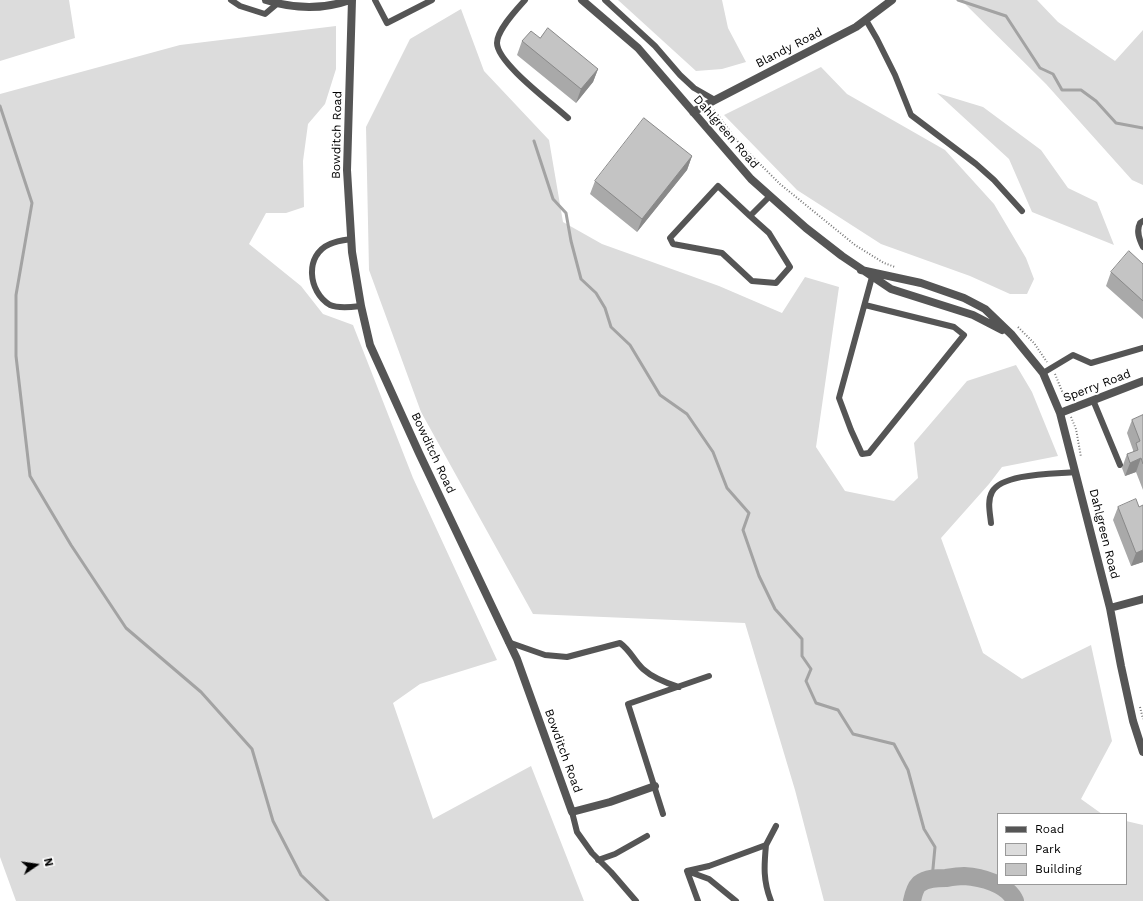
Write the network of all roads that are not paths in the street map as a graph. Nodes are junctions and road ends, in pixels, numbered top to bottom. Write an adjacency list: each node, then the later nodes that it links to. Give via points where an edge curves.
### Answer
1 (230, 0): 10 (lane, via 265,14)
2 (266, 0): 10 (street)
3 (351, 0): 10 (street, via 312,8); 19 (street, Bowditch Road, via 347,170)
4 (375, 0): 5 (lane, via 387,23)
5 (432, 0)
6 (525, 0): 14 (lane, via 500,31 496,43 498,50 508,66)
7 (582, 0): 13 (street, Dahlgreen Road, via 638,48)
8 (605, 0): 12 (lane, via 655,46 694,88)
9 (892, 0): 11 (street, Blandy Road)
10 (278, 3)
11 (866, 20): 12 (street, Blandy Road); 16 (lane, via 895,75 911,115 976,164)
12 (712, 101): 13 (street, Blandy Road)
13 (693, 112): 15 (street, Dahlgreen Road, via 751,179)
14 (568, 118)
15 (770, 196): 17 (lane); 21 (street, Dahlgreen Road, via 806,228)
16 (1022, 211)
17 (750, 216): 17 (lane, via 718,186 670,238 673,244 722,253 752,281 776,283 790,267 769,233)
18 (1143, 221): 20 (lane, via 1138,228)
19 (351, 239): 24 (street, Bowditch Road); 24 (lane, via 329,244 317,253 311,267 312,281 319,296 331,305 348,308)
20 (1143, 247)
21 (862, 270): 22 (street, Dahlgreen Road); 25 (street, Dahlgreen Road, via 921,284 964,298 985,309)
22 (872, 276): 23 (lane); 25 (street, Dahlgreen Road, via 891,289 973,315)
23 (865, 305): 23 (lane, via 839,398 862,454 869,453 964,335 954,327)
24 (361, 306): 36 (street, Bowditch Road, via 370,345)
25 (1012, 335): 27 (street, Dahlgreen Road)
26 (1143, 348): 27 (lane, via 1091,363 1073,355)
27 (1043, 373): 30 (street, Dahlgreen Road)
28 (1143, 381): 29 (street, Sperry Road)
29 (1093, 400): 30 (street, Sperry Road); 31 (lane)
30 (1060, 413): 32 (street, Dahlgreen Road)
31 (1120, 465)
32 (1075, 472): 33 (lane, via 1022,477 1003,482 992,492 989,504); 35 (street, Dahlgreen Road)
33 (991, 523)
34 (1143, 599): 35 (street)
35 (1110, 608): 39 (street, Dahlgreen Road, via 1120,666)
36 (508, 642): 38 (lane, via 545,655 567,657 620,643 628,649 642,668 663,682); 41 (street, Bowditch Road, via 517,659)
37 (709, 676): 38 (lane)
38 (679, 687): 40 (lane, via 628,704)
39 (1143, 752)
40 (655, 786): 41 (street, Bowditch Road); 42 (lane)
41 (572, 812): 46 (lane, via 577,832)
42 (663, 814)
43 (776, 826): 45 (lane)
44 (647, 836): 46 (lane, via 615,854)
45 (766, 845): 47 (lane, via 709,866); 51 (lane, via 764,870)
46 (598, 860): 48 (lane)
47 (686, 871): 49 (lane); 50 (lane, via 709,879)
48 (636, 901)
49 (698, 901)
50 (736, 901)
51 (771, 901)

